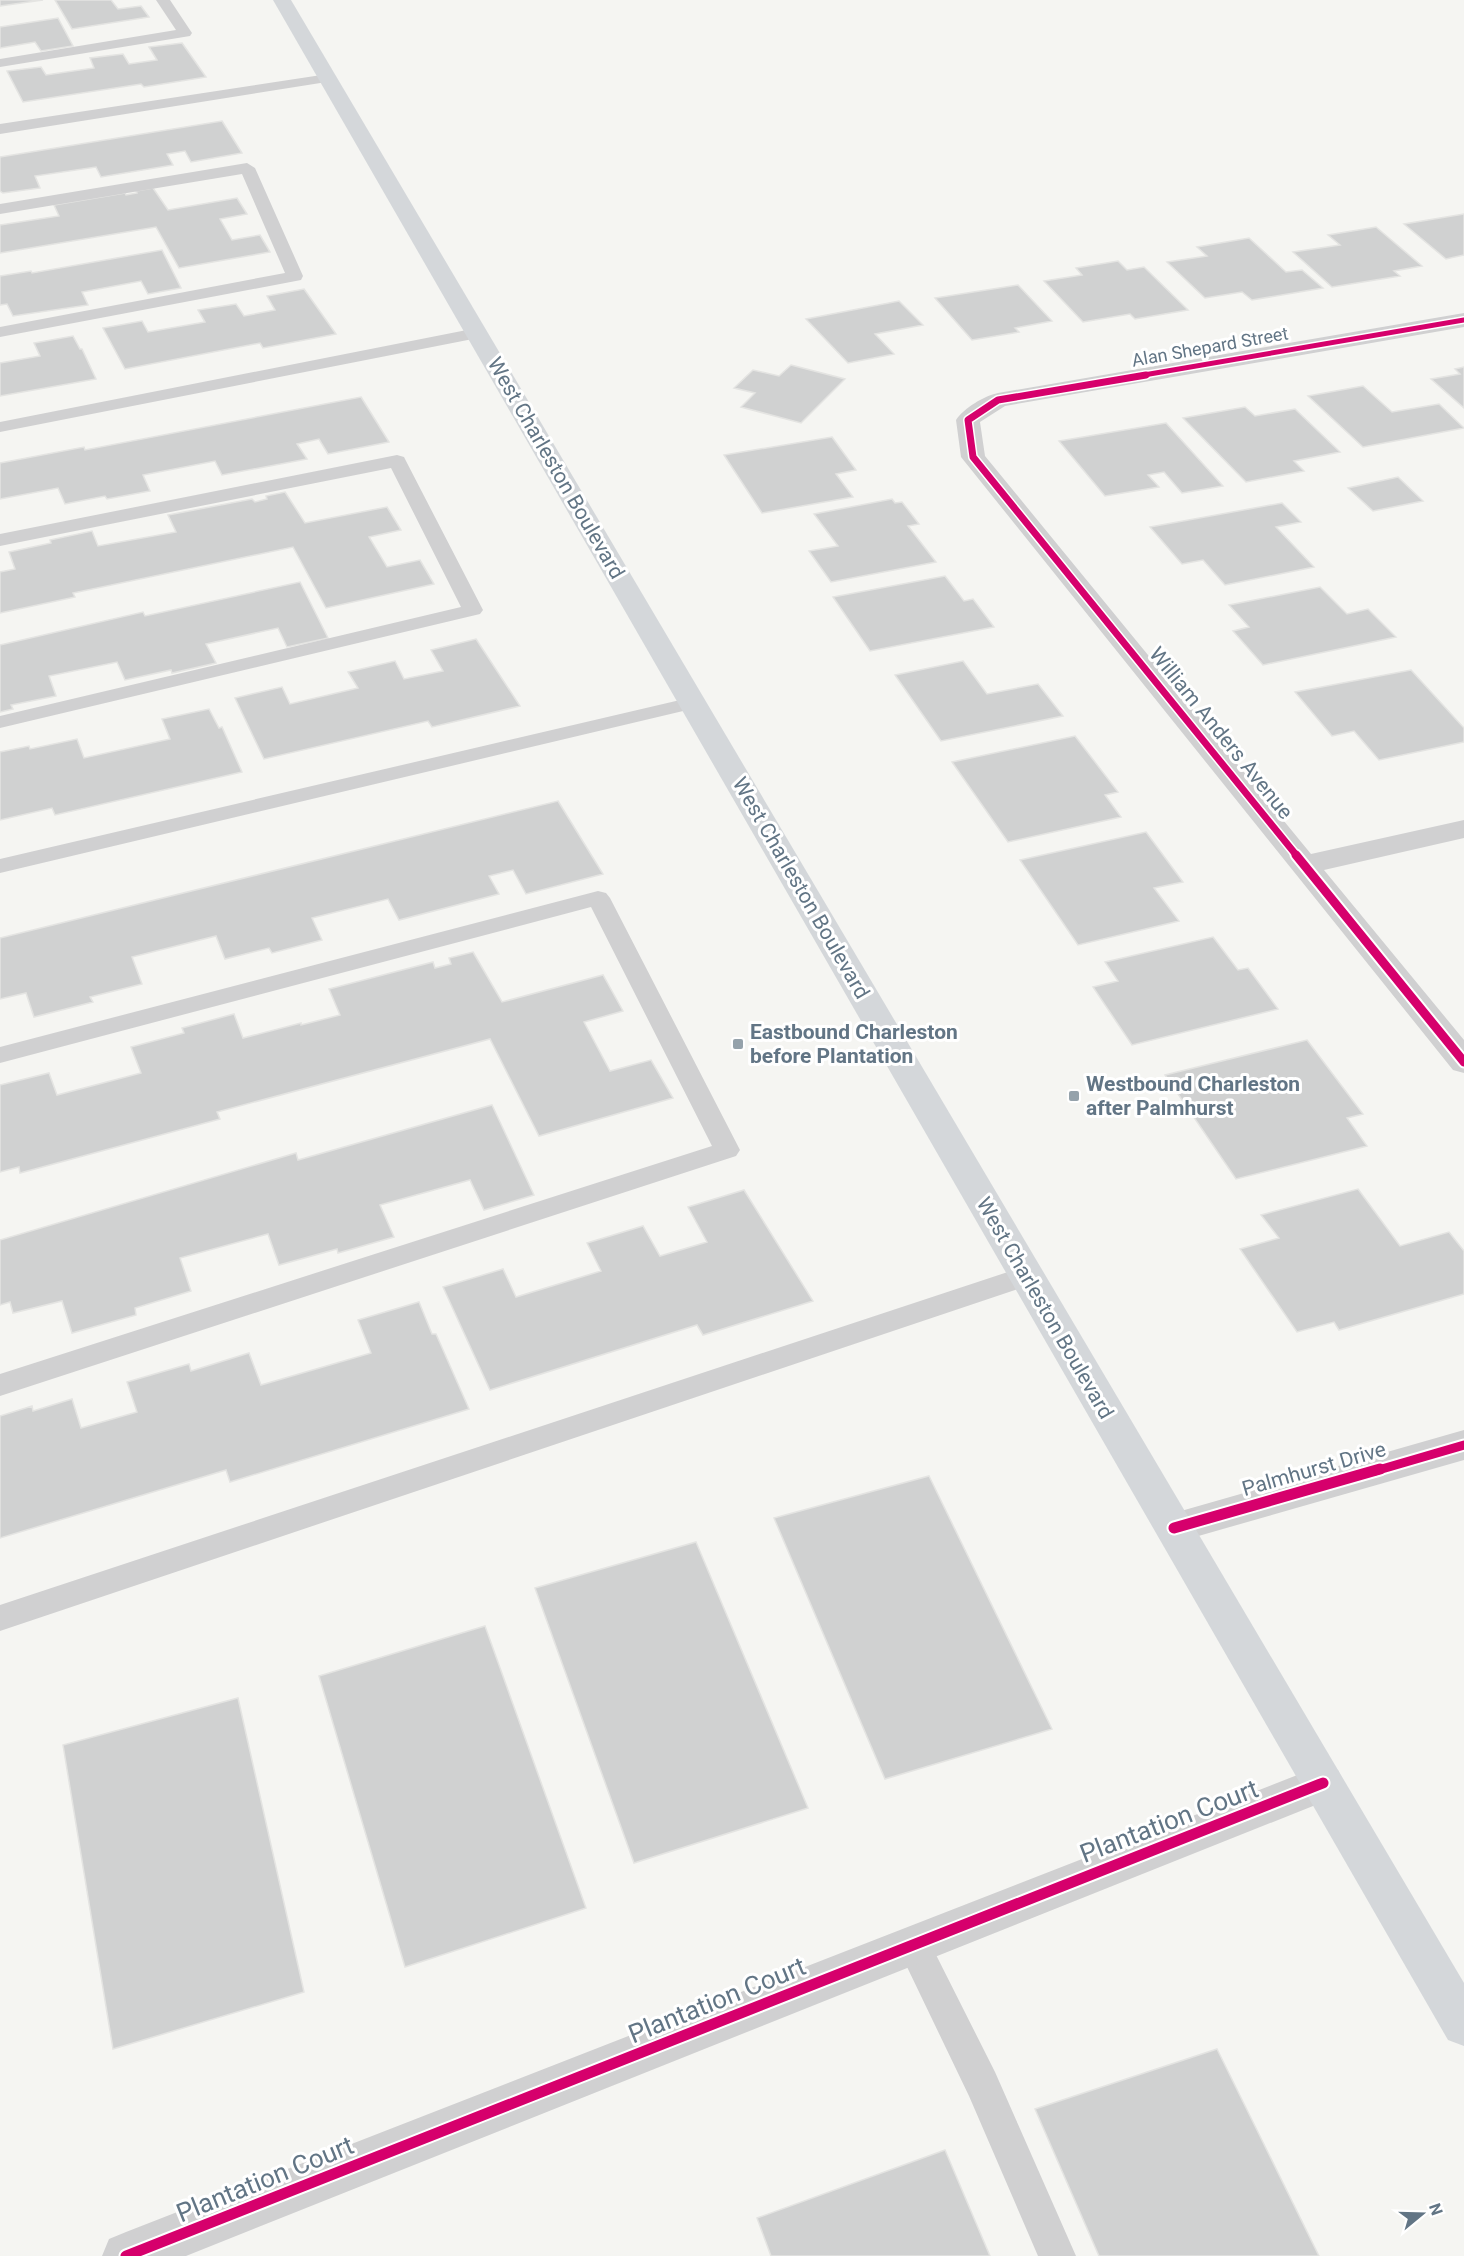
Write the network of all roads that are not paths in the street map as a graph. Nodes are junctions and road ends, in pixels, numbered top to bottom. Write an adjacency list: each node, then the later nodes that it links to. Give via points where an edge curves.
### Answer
1 (163, 0): 3 (lane, via 185,33)
2 (282, 0): 4 (main road, West Charleston Boulevard)
3 (0, 63)
4 (328, 78): 5 (lane); 9 (main road, West Charleston Boulevard)
5 (0, 129)
6 (0, 209): 8 (lane, via 247,168 295,276)
7 (1464, 320): 10 (street, Alan Shepard Street, via 998,400)
8 (0, 332)
9 (477, 333): 11 (lane); 13 (main road, West Charleston Boulevard)
10 (968, 420): 16 (street, William Anders Avenue, via 973,457)
11 (0, 427)
12 (0, 540): 14 (lane, via 397,460 473,610)
13 (693, 703): 17 (lane); 20 (main road, West Charleston Boulevard)
14 (0, 722)
15 (1464, 829): 16 (street)
16 (1305, 865): 19 (street, William Anders Avenue)
17 (0, 866)
18 (0, 1055): 21 (lane, via 598,898 727,1149)
19 (1464, 1062)
20 (1026, 1276): 23 (main road, West Charleston Boulevard); 24 (lane)
21 (0, 1384)
22 (1464, 1445): 23 (street, Palmhurst Drive)
23 (1174, 1528): 25 (main road, West Charleston Boulevard)
24 (0, 1618)
25 (1323, 1783): 26 (street, Plantation Court); 27 (main road, West Charleston Boulevard)
26 (913, 1944): 28 (street, Plantation Court); 29 (lane, via 982,2084)
27 (1464, 2025)
28 (126, 2256)
29 (1057, 2256)

